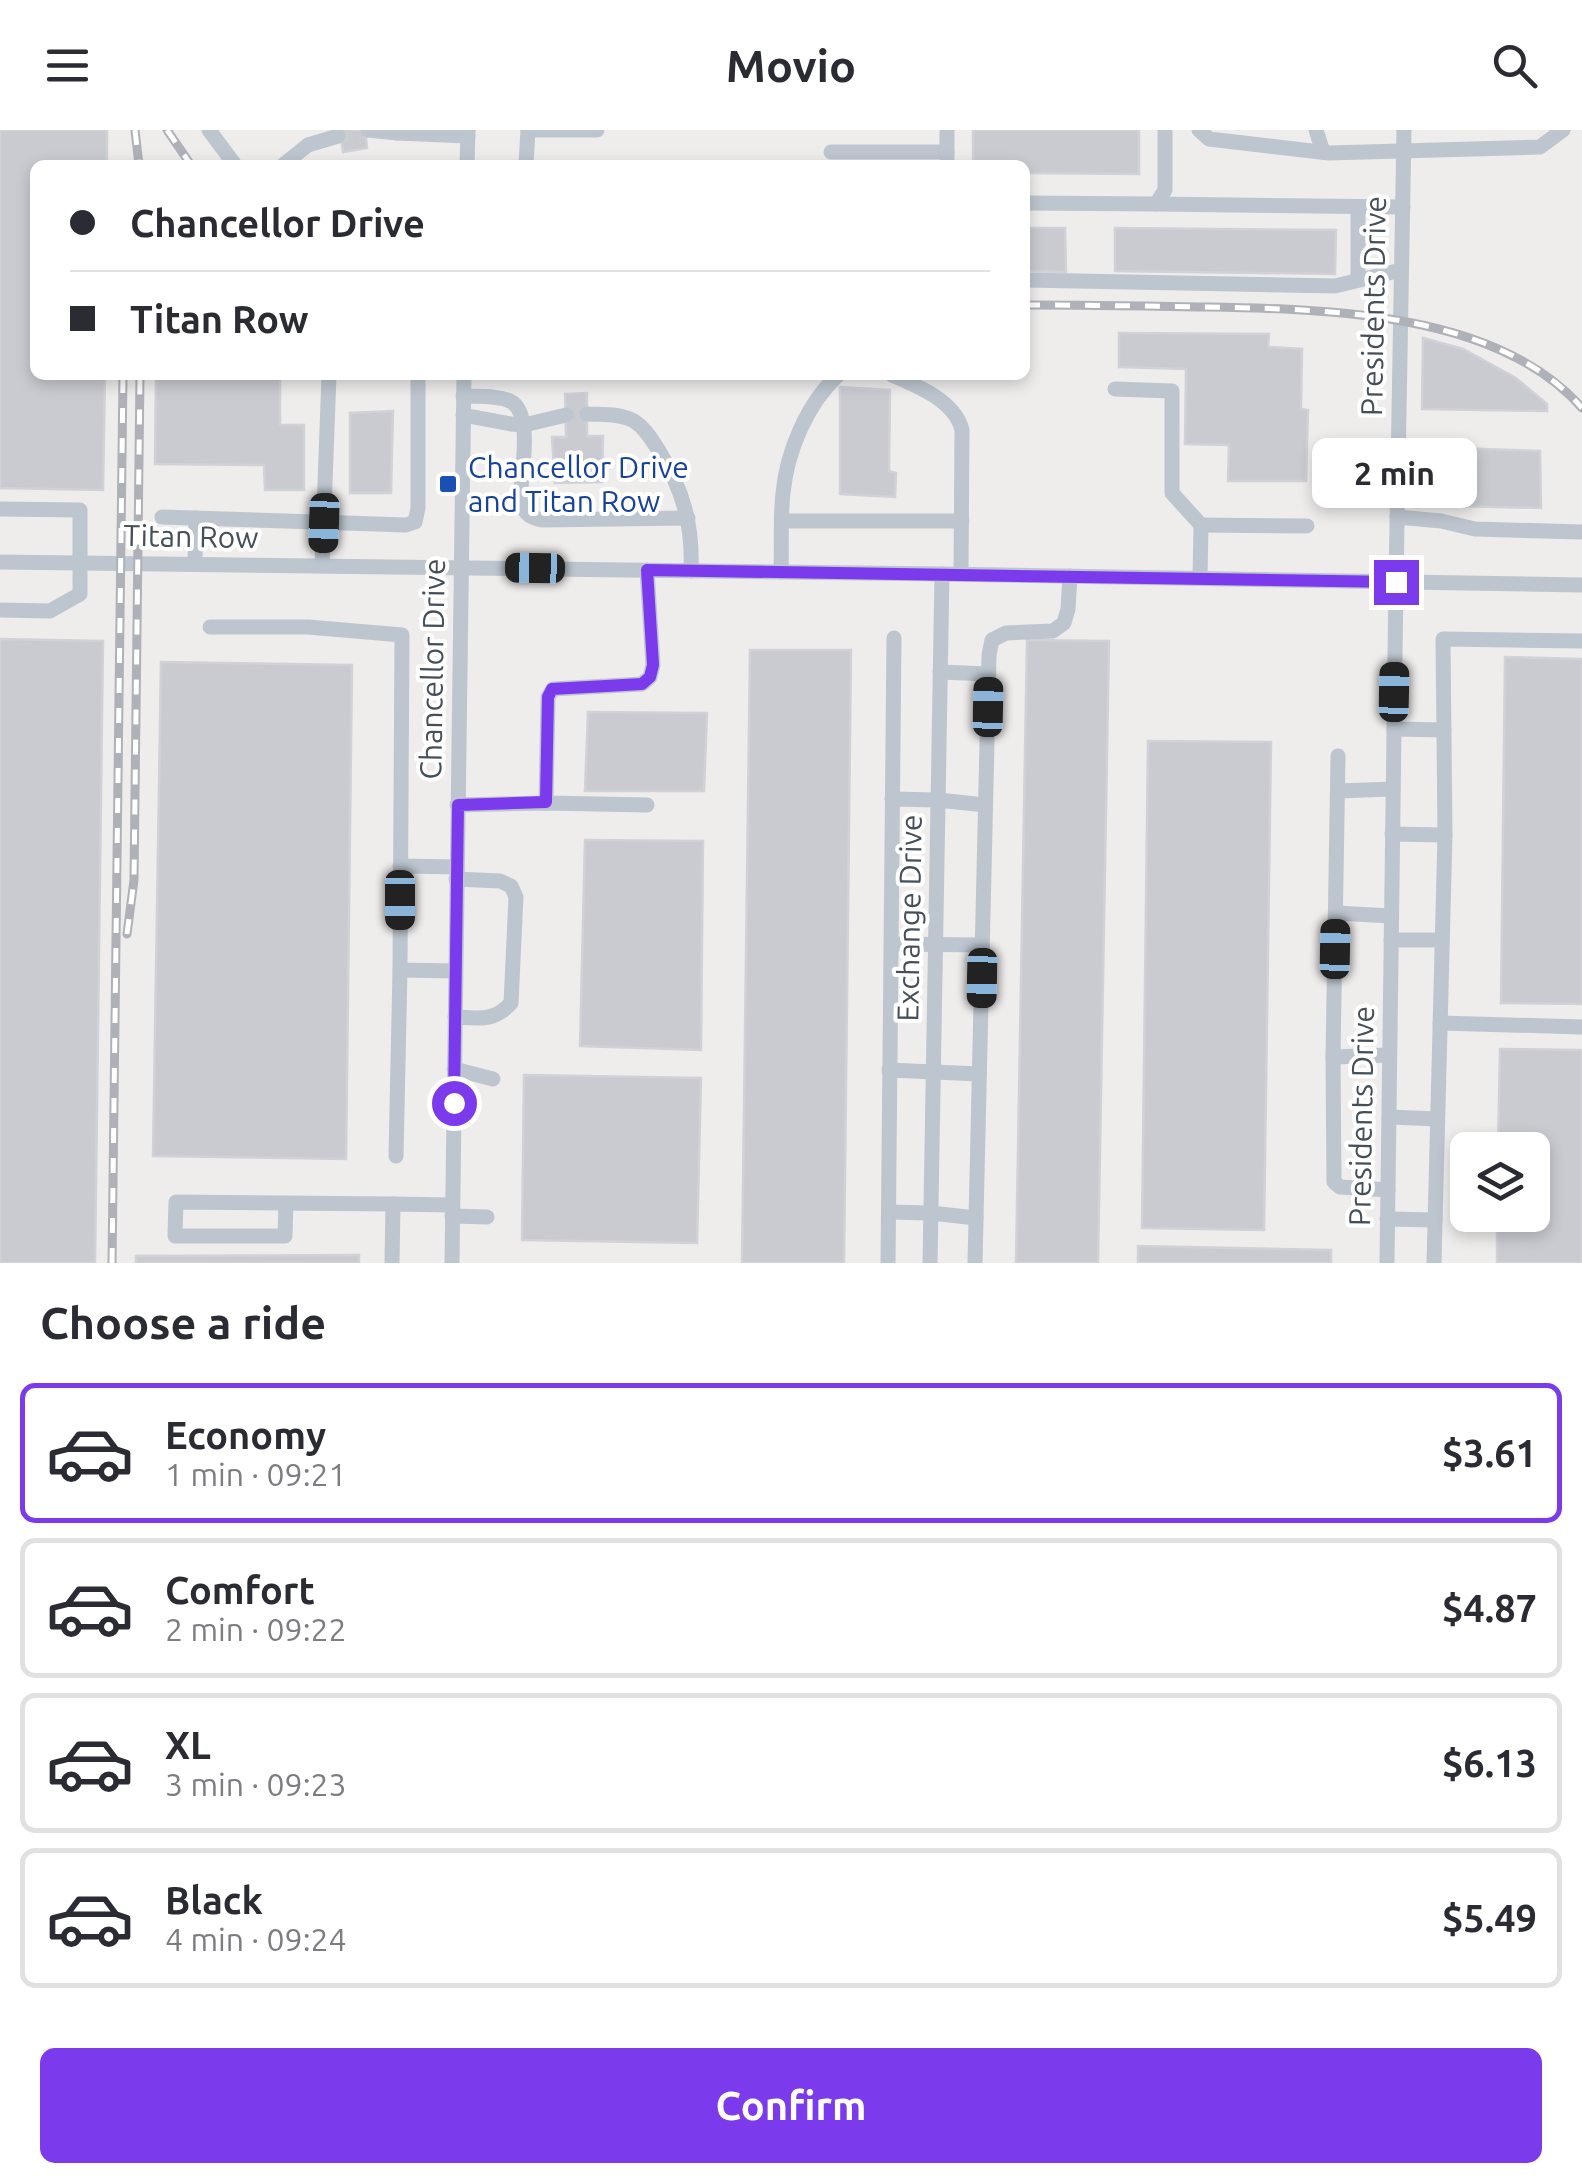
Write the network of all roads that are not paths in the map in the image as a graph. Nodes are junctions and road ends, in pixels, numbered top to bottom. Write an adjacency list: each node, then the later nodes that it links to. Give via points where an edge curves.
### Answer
1 (208, 130): 20 (street)
2 (368, 130): 12 (street)
3 (528, 130): 4 (street); 23 (street)
4 (597, 130)
5 (948, 130): 19 (street)
6 (1165, 130): 25 (street, via 1166,190)
7 (1199, 130): 18 (street, via 1209,138)
8 (1316, 130): 18 (street)
9 (1404, 130): 15 (street, Presidents Drive)
10 (1452, 130): 16 (street)
11 (1563, 130): 16 (street, via 1540,147)
12 (397, 131): 13 (street)
13 (468, 133): 22 (street)
14 (338, 136): 21 (street)
15 (1404, 150): 16 (street); 18 (street); 27 (street, Presidents Drive)
16 (1452, 150)
17 (831, 152): 19 (street)
18 (1323, 152)
19 (947, 159)
20 (231, 160)
21 (290, 160)
22 (467, 160)
23 (526, 160)
24 (1030, 203): 25 (street)
25 (1156, 204): 26 (street)
26 (1358, 207): 27 (street); 29 (street)
27 (1403, 207): 28 (street, Presidents Drive)
28 (1402, 270): 29 (street); 46 (street, Presidents Drive)
29 (1358, 279): 30 (street, via 1335,286)
30 (1030, 280)
31 (329, 380): 49 (street)
32 (418, 380): 49 (street, via 415,522)
33 (464, 380): 37 (street, Chancellor Drive)
34 (833, 380): 47 (street, via 791,451)
35 (902, 380): 48 (street, via 959,416)
36 (1115, 389): 50 (street, via 1172,391 1172,493)
37 (463, 396): 40 (street, Chancellor Drive); 41 (street, via 513,403)
38 (566, 414): 41 (street)
39 (587, 414): 45 (street, via 617,415 646,430 677,483)
40 (463, 415): 41 (street); 57 (street, Chancellor Drive)
41 (524, 424): 45 (street, via 520,499 528,516)
42 (0, 509): 54 (street, via 80,510)
43 (162, 517): 44 (street)
44 (196, 518): 49 (street); 55 (street)
45 (688, 518): 59 (street)
46 (1397, 518): 52 (street); 65 (street, Presidents Drive)
47 (782, 521): 48 (street); 60 (street)
48 (962, 521): 62 (street)
49 (324, 523): 56 (street)
50 (1201, 525): 51 (street); 64 (street)
51 (1307, 526)
52 (1582, 532)
53 (0, 562): 54 (street, Titan Row)
54 (80, 562): 55 (street, Titan Row); 67 (street, via 80,594 50,610)
55 (195, 564): 56 (street, Titan Row)
56 (322, 565): 57 (street, Titan Row)
57 (460, 567): 58 (street, Titan Row); 81 (street, Chancellor Drive)
58 (647, 570): 59 (street, Titan Row); 80 (street, via 650,677 642,684 552,689)
59 (690, 571): 60 (street, Titan Row)
60 (782, 572): 61 (street, Titan Row)
61 (942, 574): 62 (street, Titan Row); 71 (street, Exchange Drive)
62 (961, 574): 63 (street, Titan Row)
63 (1070, 576): 64 (street, Titan Row); 72 (street, via 1064,623 1053,631 992,640)
64 (1200, 578): 65 (street, Titan Row)
65 (1396, 582): 66 (street, Titan Row); 73 (street, Presidents Drive)
66 (1582, 585)
67 (0, 610)
68 (210, 627): 86 (street, via 402,635)
69 (894, 638): 78 (street)
70 (1582, 641): 74 (street, via 1444,638)
71 (940, 672): 72 (street); 79 (street, Exchange Drive)
72 (988, 674): 83 (street)
73 (1394, 729): 74 (street); 76 (street, Presidents Drive)
74 (1444, 730): 85 (street)
75 (1338, 756): 77 (street)
76 (1393, 790): 77 (street); 84 (street, Presidents Drive)
77 (1338, 792): 88 (street)
78 (892, 799): 79 (street); 92 (street)
79 (938, 800): 83 (street); 93 (street, Exchange Drive)
80 (546, 802): 81 (street); 82 (street)
81 (458, 805): 87 (street, Chancellor Drive)
82 (647, 805)
83 (986, 806): 94 (street)
84 (1392, 834): 85 (street); 89 (street, Presidents Drive)
85 (1445, 835): 91 (street)
86 (400, 866): 87 (street); 95 (street)
87 (456, 873): 96 (street, Chancellor Drive); 97 (street, via 500,881 516,897 511,1003 490,1018)
88 (1336, 913): 89 (street); 101 (street)
89 (1391, 916): 90 (street, Presidents Drive)
90 (1391, 940): 91 (street); 100 (street, Presidents Drive)
91 (1442, 940): 98 (street)
92 (892, 944): 93 (street); 103 (street)
93 (936, 945): 94 (street); 104 (street, Exchange Drive)
94 (982, 945): 105 (street)
95 (400, 970): 96 (street); 109 (street)
96 (455, 970): 97 (street, Chancellor Drive)
97 (455, 1018): 102 (street, Chancellor Drive)
98 (1440, 1023): 99 (street); 108 (street)
99 (1582, 1027)
100 (1390, 1056): 101 (street); 107 (street, Presidents Drive)
101 (1334, 1057): 110 (street, via 1334,1182)
102 (454, 1069): 106 (street); 113 (street, Chancellor Drive)
103 (890, 1070): 104 (street); 114 (street)
104 (934, 1071): 105 (street); 115 (street, Exchange Drive)
105 (980, 1074): 117 (street)
106 (493, 1079)
107 (1388, 1118): 108 (street); 110 (street, Presidents Drive)
108 (1437, 1119): 119 (street)
109 (396, 1156)
110 (1388, 1190): 118 (street, Presidents Drive)
111 (286, 1202): 111 (street, via 176,1202 176,1236 286,1236); 112 (street)
112 (393, 1204): 113 (street); 120 (street)
113 (452, 1211): 116 (street); 121 (street, Chancellor Drive)
114 (889, 1212): 115 (street); 122 (street)
115 (931, 1213): 117 (street); 123 (street, Exchange Drive)
116 (487, 1217)
117 (976, 1218): 124 (street)
118 (1387, 1219): 119 (street); 125 (street, Presidents Drive)
119 (1434, 1220): 126 (street)
120 (392, 1263)
121 (452, 1263)
122 (888, 1263)
123 (930, 1263)
124 (975, 1263)
125 (1387, 1263)
126 (1434, 1263)

